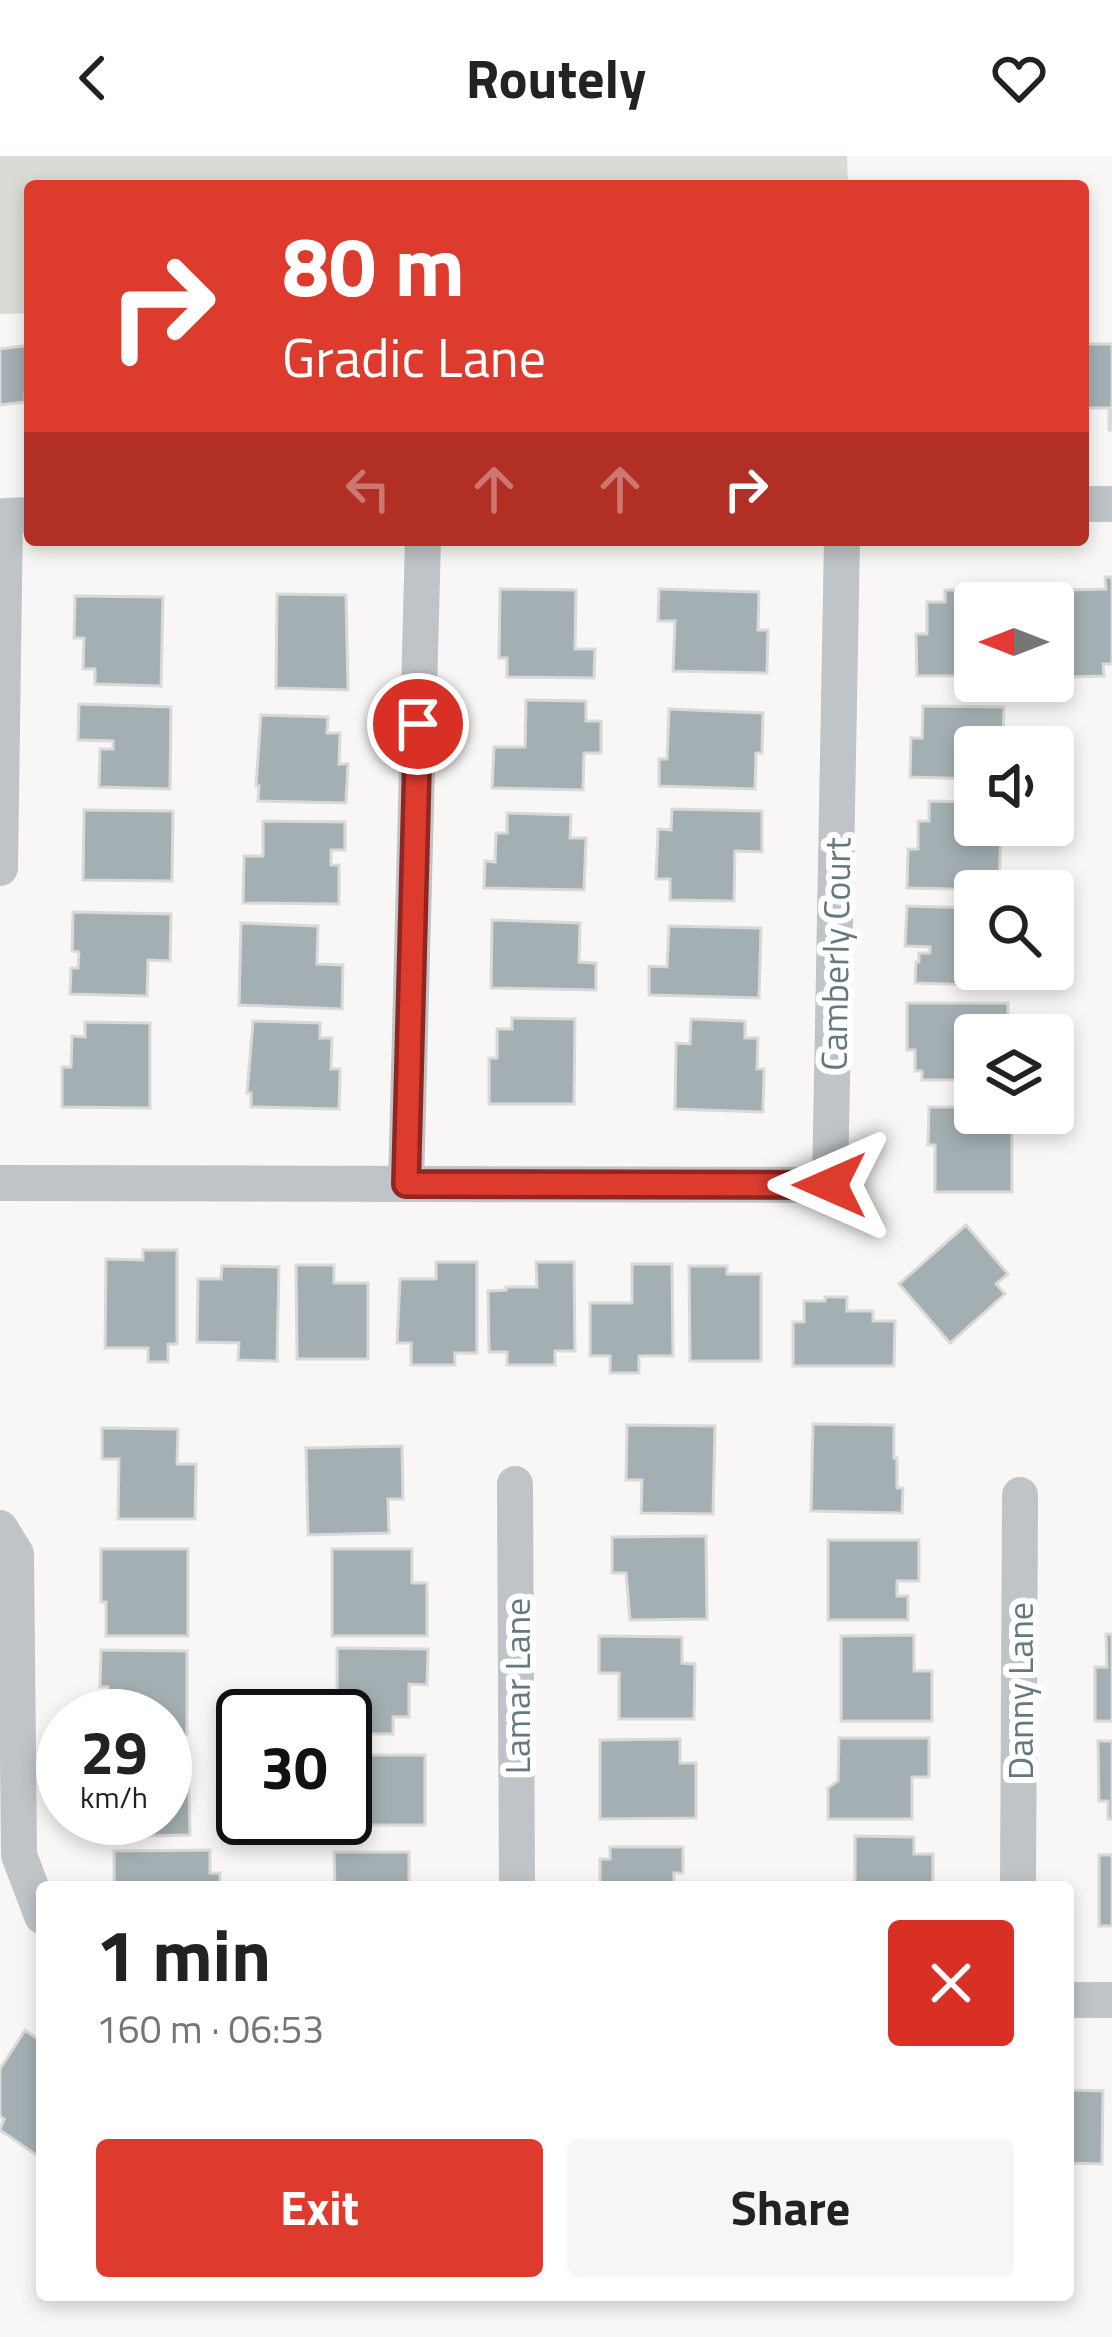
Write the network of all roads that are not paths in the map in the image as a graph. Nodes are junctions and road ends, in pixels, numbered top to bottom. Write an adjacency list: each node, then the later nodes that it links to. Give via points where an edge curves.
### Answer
1 (24, 515): 4 (street, via 5,515)
2 (423, 546): 6 (street)
3 (842, 546): 6 (street, Camberly Court, via 830,1185)
4 (0, 868)
5 (0, 1183): 6 (street, Camberly Court)
6 (406, 1184)
7 (515, 1484): 10 (street, Lamar Lane)
8 (1020, 1495): 11 (street, Danny Lane)
9 (0, 1528): 12 (street, via 16,1554 20,1856)
10 (517, 1881)
11 (1018, 1881)
12 (36, 1900)
13 (1074, 2000): 14 (street)
14 (1112, 2000)

